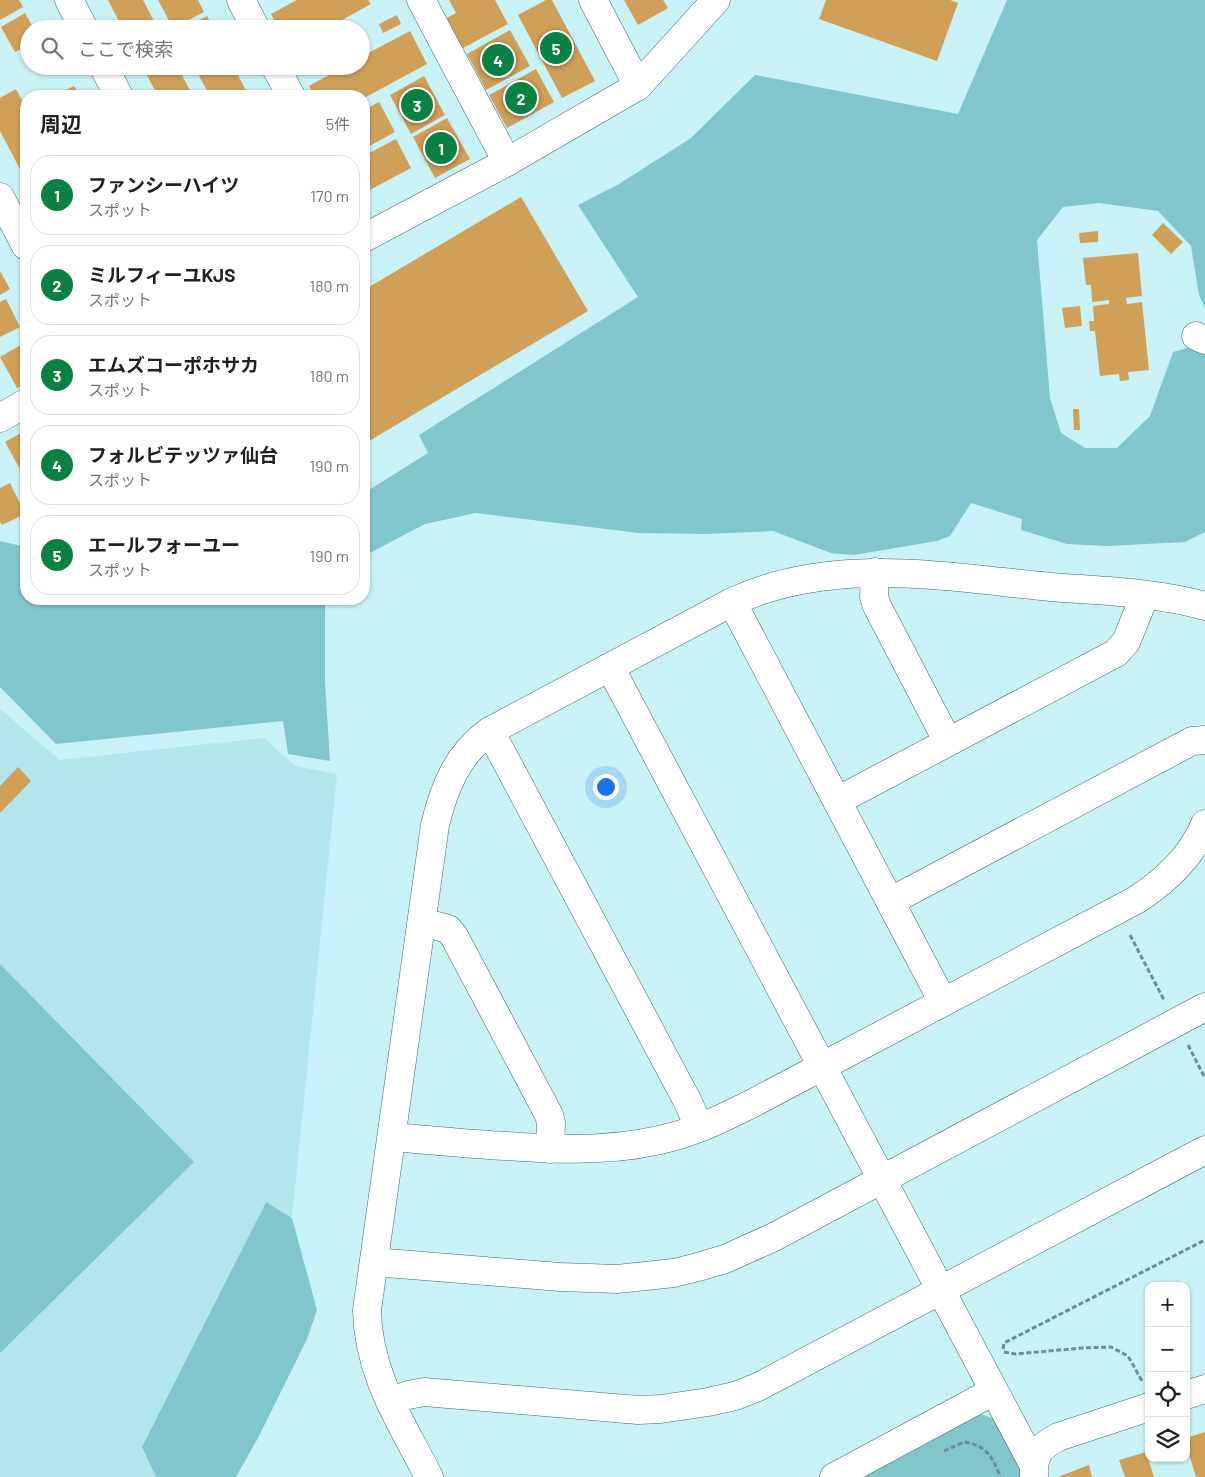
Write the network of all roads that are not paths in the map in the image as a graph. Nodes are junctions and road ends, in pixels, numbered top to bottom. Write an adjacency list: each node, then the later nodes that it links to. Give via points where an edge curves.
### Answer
1 (68, 0): 6 (street)
2 (241, 0): 7 (street)
3 (420, 0): 13 (street)
4 (593, 0): 10 (street)
5 (716, 0): 10 (street)
6 (79, 20)
7 (251, 20)
8 (108, 75): 11 (street)
9 (280, 75): 12 (street)
10 (638, 86): 13 (street)
11 (116, 90)
12 (288, 90)
13 (507, 162): 16 (street)
14 (0, 197): 15 (street)
15 (20, 235)
16 (370, 235)
17 (20, 406): 18 (street)
18 (0, 418)
19 (875, 572): 20 (street); 21 (street, via 797,580); 26 (street, via 877,606)
20 (1145, 595): 22 (street); 26 (street, via 1126,642 1116,652)
21 (732, 602): 23 (street); 27 (street)
22 (1205, 606)
23 (610, 667): 24 (street); 33 (street)
24 (490, 731): 30 (street, via 469,748 447,784 435,825); 34 (street)
25 (1205, 740): 29 (street, via 1192,741)
26 (948, 742): 27 (street)
27 (837, 801): 29 (street)
28 (1205, 824): 31 (street, via 1192,849 1151,891)
29 (891, 901): 31 (street)
30 (422, 922): 35 (street); 36 (street, via 448,929 454,936 549,1115)
31 (943, 1002): 33 (street)
32 (1205, 1007): 38 (street)
33 (822, 1067): 34 (street); 38 (street)
34 (699, 1127): 36 (street, via 669,1137 622,1146)
35 (392, 1136): 36 (street); 39 (street)
36 (550, 1149)
37 (1205, 1150): 40 (street)
38 (882, 1179): 39 (street, via 748,1249 674,1273 617,1279 588,1278); 40 (street)
39 (374, 1262): 45 (street, via 368,1325 380,1381)
40 (941, 1290): 42 (street); 45 (street, via 758,1386 736,1396 708,1402 638,1410 424,1392)
41 (1205, 1390): 43 (street)
42 (994, 1391): 46 (street); 48 (street)
43 (1190, 1395)
44 (1145, 1399): 46 (street, via 1046,1444 1038,1452)
45 (390, 1402): 47 (street)
46 (1034, 1471)
47 (429, 1477)
48 (834, 1477)

